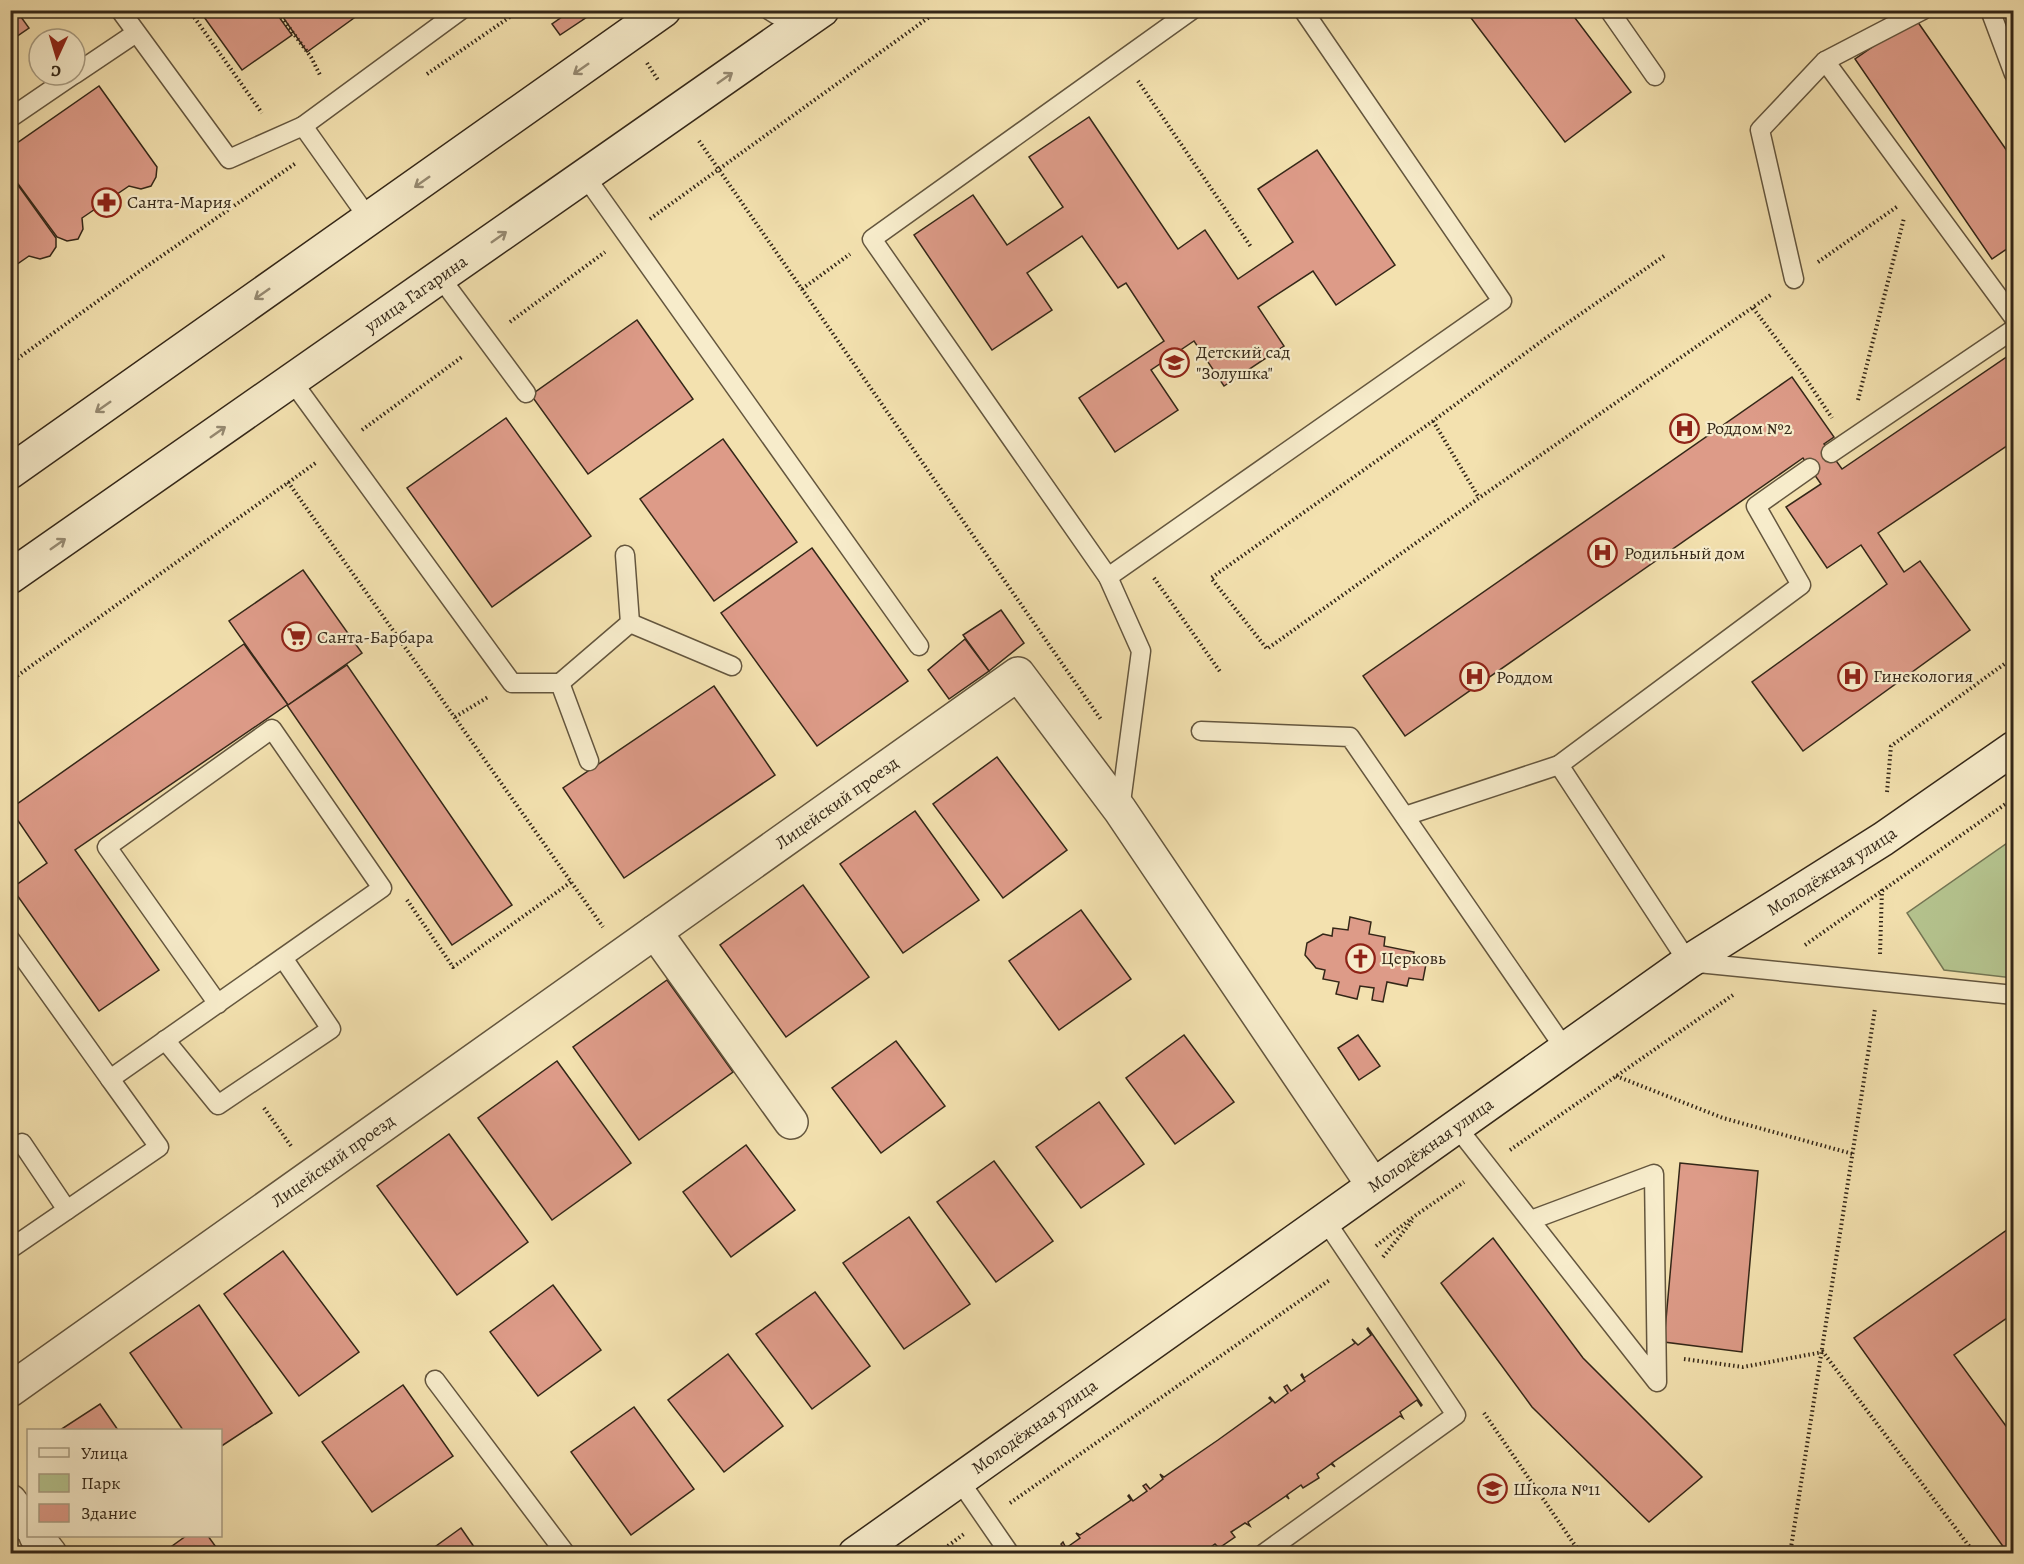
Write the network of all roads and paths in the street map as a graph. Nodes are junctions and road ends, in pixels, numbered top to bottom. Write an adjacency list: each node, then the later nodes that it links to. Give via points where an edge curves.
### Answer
1 (120, 10): 14 (lane)
2 (189, 10): 27 (path)
3 (276, 10): 23 (path, via 310,57)
4 (461, 10): 23 (lane)
5 (520, 10): 20 (path)
6 (664, 10): 15 (street)
7 (769, 10): 13 (lane, via 777,15)
8 (1192, 10): 16 (lane)
9 (1303, 10): 55 (lane, via 1502,301)
10 (1609, 10): 21 (lane)
11 (1923, 10): 17 (lane)
12 (1990, 10): 19 (lane)
13 (815, 15): 24 (street, улица Гагарина, one-way to 13)
14 (136, 33): 18 (lane); 27 (lane, via 229,159)
15 (628, 36): 24 (path); 34 (street, one-way to 34)
16 (1123, 59): 35 (lane); 36 (path)
17 (1825, 61): 39 (lane, via 1760,130); 42 (lane)
18 (87, 65)
19 (2013, 74)
20 (424, 76)
21 (1655, 76)
22 (55, 87): 25 (lane)
23 (335, 103): 26 (lane)
24 (679, 110): 31 (street, улица Гагарина)
25 (10, 118)
26 (303, 126): 27 (lane); 28 (lane)
27 (279, 137): 30 (path)
28 (319, 148): 30 (path); 34 (lane)
29 (713, 161): 40 (path)
30 (297, 163): 44 (path)
31 (585, 176): 38 (street, улица Гагарина, one-way to 31); 59 (lane)
32 (1901, 204): 39 (path)
33 (1905, 211): 48 (path)
34 (369, 219): 51 (street, one-way to 51)
35 (872, 239): 40 (path); 56 (lane)
36 (1251, 247)
37 (1664, 256): 47 (path)
38 (441, 277): 45 (street, улица Гагарина); 46 (lane)
39 (1794, 279): 41 (path)
40 (802, 289): 68 (path)
41 (1753, 308): 48 (path); 53 (path)
42 (2013, 318)
43 (2013, 329): 48 (lane)
44 (10, 363)
45 (292, 381): 57 (street, улица Гагарина, one-way to 45); 63 (lane)
46 (526, 393)
47 (1433, 421): 53 (path); 53 (path, via 1211,578 1267,649)
48 (1848, 441): 49 (lane)
49 (1831, 453)
50 (1810, 468): 70 (lane, via 1756,506 1801,585)
51 (10, 472)
52 (288, 482): 65 (path)
53 (1479, 498)
54 (625, 555): 58 (lane)
55 (1139, 556): 56 (lane); 62 (path)
56 (1108, 577): 68 (lane, via 1141,651)
57 (10, 578)
58 (630, 623): 61 (lane); 64 (lane)
59 (919, 646)
60 (2013, 657): 73 (path, via 1892,746)
61 (732, 666)
62 (1221, 673)
63 (512, 683): 64 (lane); 65 (path)
64 (560, 683): 69 (lane)
65 (455, 717): 74 (path)
66 (1201, 731): 72 (lane, via 1350,737)
67 (2013, 748): 73 (street, Молодёжная улица)
68 (1127, 756): 71 (lane)
69 (589, 761)
70 (1559, 765): 72 (lane); 80 (lane)
71 (1120, 810): 76 (street, Лицейский проезд, via 1018,674); 94 (street)
72 (1405, 816): 85 (lane)
73 (1883, 839): 80 (street, Молодёжная улица); 81 (path)
74 (571, 882): 75 (path, via 453,967); 78 (path)
75 (400, 891)
76 (655, 933): 78 (street, Лицейский проезд); 89 (street)
77 (10, 939): 87 (lane)
78 (623, 956): 93 (street, Лицейский проезд)
79 (283, 958): 83 (lane); 83 (lane, via 382,888 272,729 107,847); 88 (lane, via 331,1029)
80 (1688, 962): 81 (lane); 85 (street, Молодёжная улица)
81 (1880, 981): 82 (lane); 92 (path)
82 (2013, 995)
83 (218, 1004): 84 (lane)
84 (165, 1040): 87 (lane); 88 (lane, via 218,1105)
85 (1565, 1049): 90 (street, Молодёжная улица)
86 (1616, 1076): 92 (path, via 1723,1118)
87 (110, 1079): 95 (lane, via 159,1147)
88 (248, 1085): 93 (path)
89 (791, 1122)
90 (1456, 1126): 94 (street, Молодёжная улица); 97 (lane)
91 (22, 1143): 95 (lane)
92 (1853, 1155): 99 (path)
93 (312, 1176): 102 (street, Лицейский проезд)
94 (1373, 1185): 96 (street, Молодёжная улица)
95 (67, 1210): 98 (lane)
96 (1324, 1220): 103 (street, Молодёжная улица); 111 (lane, via 1456,1415)
97 (1531, 1220): 100 (lane, via 1658,1382); 100 (lane, via 1654,1174)
98 (10, 1249)
99 (1822, 1352): 100 (path, via 1743,1367); 112 (path); 113 (path)
100 (1657, 1355)
101 (435, 1380): 108 (lane)
102 (10, 1390)
103 (959, 1480): 109 (street, Молодёжная улица); 110 (lane)
104 (10, 1501): 105 (street)
105 (27, 1524)
106 (37, 1537): 107 (street)
107 (50, 1554)
108 (566, 1554)
109 (855, 1554)
110 (1010, 1554)
111 (1263, 1554)
112 (1790, 1554)
113 (1975, 1554)

